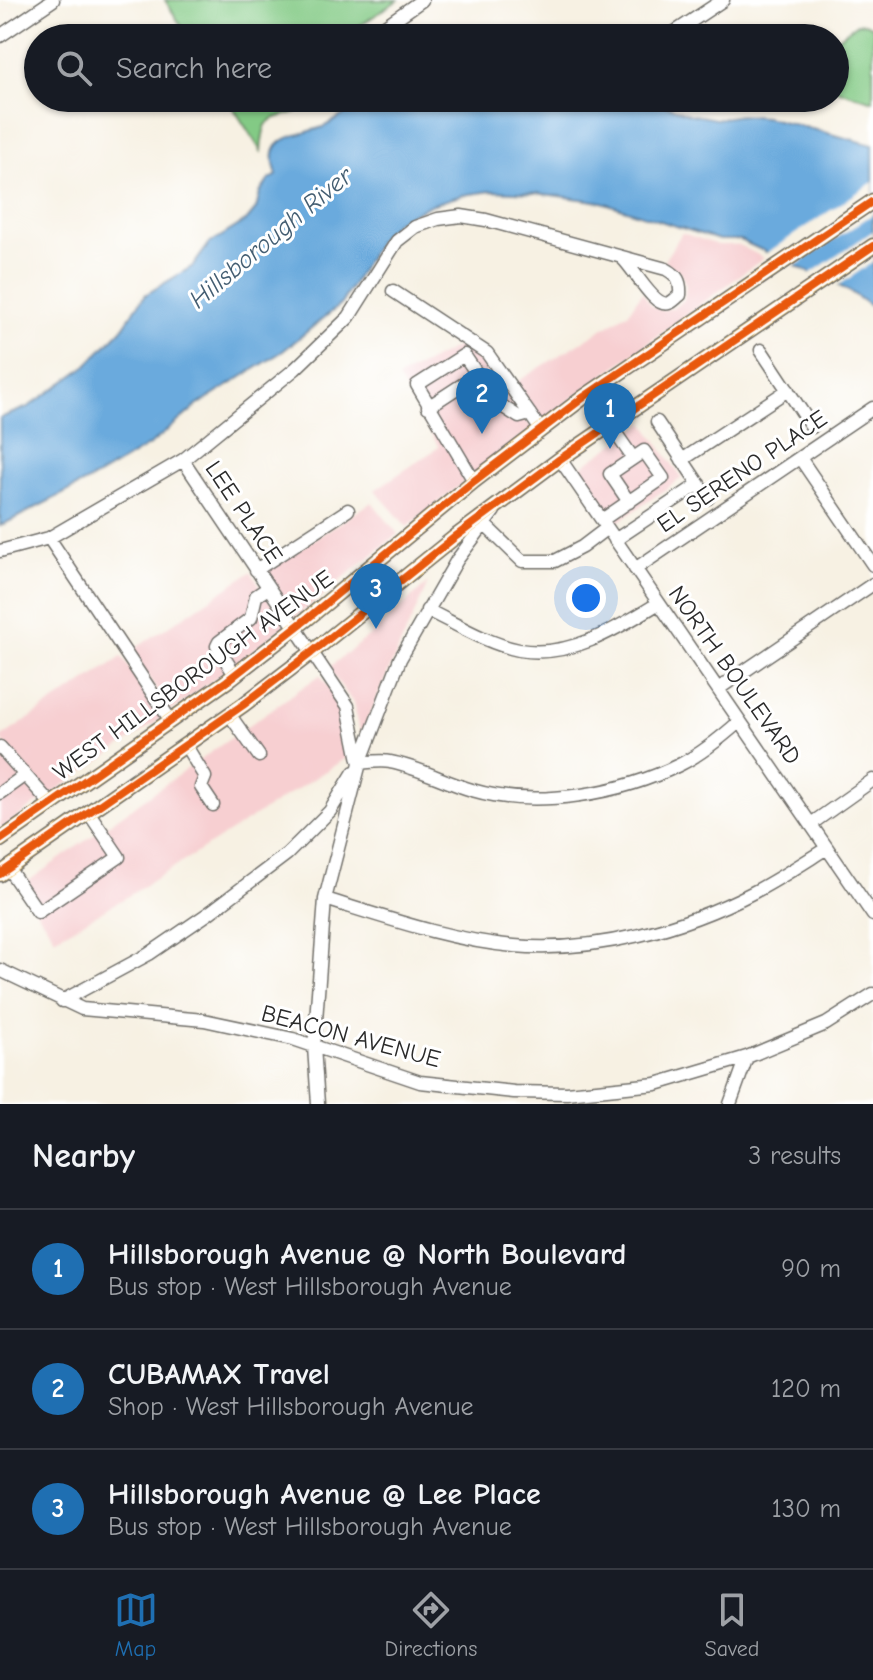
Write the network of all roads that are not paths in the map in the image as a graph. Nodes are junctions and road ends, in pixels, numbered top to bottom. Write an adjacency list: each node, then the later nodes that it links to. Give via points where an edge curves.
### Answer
1 (53, 0): 6 (street)
2 (422, 0): 4 (street)
3 (723, 0): 5 (street)
4 (388, 24)
5 (687, 24)
6 (0, 36)
7 (873, 201): 20 (main road, WEST HILLSBOROUGH AVENUE)
8 (873, 246): 18 (main road, WEST HILLSBOROUGH AVENUE)
9 (622, 258): 9 (street, via 655,301 669,303 680,295 675,274); 24 (street, via 461,216 415,227 397,241 349,317 295,369)
10 (393, 291): 16 (street, via 487,353)
11 (761, 350): 13 (street)
12 (477, 375): 14 (street); 14 (street, via 464,355 417,385); 16 (street, via 507,412)
13 (788, 390): 19 (street); 25 (street)
14 (428, 407): 26 (street)
15 (873, 408): 22 (street, EL SERENO PLACE)
16 (530, 414): 20 (street)
17 (657, 422): 25 (street)
18 (610, 425): 21 (street); 23 (main road, WEST HILLSBOROUGH AVENUE)
19 (812, 427)
20 (541, 430): 26 (main road, WEST HILLSBOROUGH AVENUE)
21 (633, 458): 30 (street, via 610,474); 30 (street, via 644,451 663,478)
22 (800, 458): 37 (street); 38 (street, EL SERENO PLACE)
23 (560, 459): 29 (main road, WEST HILLSBOROUGH AVENUE); 33 (street, NORTH BOULEVARD)
24 (183, 460): 34 (street); 39 (street, LEE PLACE)
25 (682, 460): 27 (street)
26 (474, 481): 44 (main road, WEST HILLSBOROUGH AVENUE)
27 (699, 484): 28 (street); 35 (street)
28 (708, 498)
29 (501, 502): 32 (street); 45 (main road, WEST HILLSBOROUGH AVENUE)
30 (629, 502): 33 (street)
31 (348, 510): 39 (street)
32 (484, 524): 33 (street, via 522,561 555,561 582,547); 43 (street)
33 (604, 524): 35 (street, NORTH BOULEVARD)
34 (49, 538): 36 (street); 49 (street)
35 (615, 540): 38 (street, NORTH BOULEVARD)
36 (0, 551)
37 (873, 565)
38 (635, 569): 42 (street, NORTH BOULEVARD)
39 (256, 570): 41 (street, LEE PLACE)
40 (873, 584): 47 (street)
41 (268, 588): 44 (street, LEE PLACE); 46 (street, via 256,596 251,618 217,646)
42 (659, 603): 43 (street, via 607,635 576,646 529,651); 47 (street, NORTH BOULEVARD)
43 (427, 610): 54 (street, via 400,659)
44 (295, 629): 45 (street, LEE PLACE); 46 (main road, WEST HILLSBOROUGH AVENUE)
45 (311, 653): 48 (main road, WEST HILLSBOROUGH AVENUE); 54 (street, LEE PLACE, via 348,706)
46 (235, 675): 49 (main road, WEST HILLSBOROUGH AVENUE)
47 (718, 689): 50 (street, NORTH BOULEVARD)
48 (229, 714): 51 (main road, WEST HILLSBOROUGH AVENUE); 53 (street)
49 (171, 721): 58 (main road, WEST HILLSBOROUGH AVENUE)
50 (740, 721): 54 (street, via 682,764 650,778 554,798 474,791 388,761); 61 (street, NORTH BOULEVARD)
51 (186, 746): 59 (street, via 201,766 201,787); 60 (main road, WEST HILLSBOROUGH AVENUE)
52 (0, 747): 55 (street)
53 (259, 756)
54 (360, 763): 65 (street); 69 (street, via 330,811 287,854 149,954)
55 (25, 775): 57 (street); 58 (street)
56 (873, 780): 61 (street)
57 (0, 793)
58 (51, 804): 62 (main road, WEST HILLSBOROUGH AVENUE)
59 (213, 805)
60 (89, 813): 64 (main road, WEST HILLSBOROUGH AVENUE); 64 (street, via 119,857 38,912)
61 (811, 824): 63 (street, NORTH BOULEVARD)
62 (0, 840)
63 (827, 848): 65 (street, via 754,892 692,920 562,946 514,946 443,934); 66 (street, NORTH BOULEVARD)
64 (4, 871)
65 (325, 899): 70 (street)
66 (873, 915)
67 (0, 970): 69 (street, BEACON AVENUE)
68 (873, 994): 71 (street, BEACON AVENUE, via 826,1024)
69 (62, 1001): 70 (street, BEACON AVENUE, via 82,1009 204,1020)
70 (314, 1047): 72 (street, BEACON AVENUE, via 420,1082); 73 (street)
71 (747, 1057): 72 (street, BEACON AVENUE, via 656,1084); 74 (street)
72 (514, 1098)
73 (318, 1104)
74 (730, 1104)

